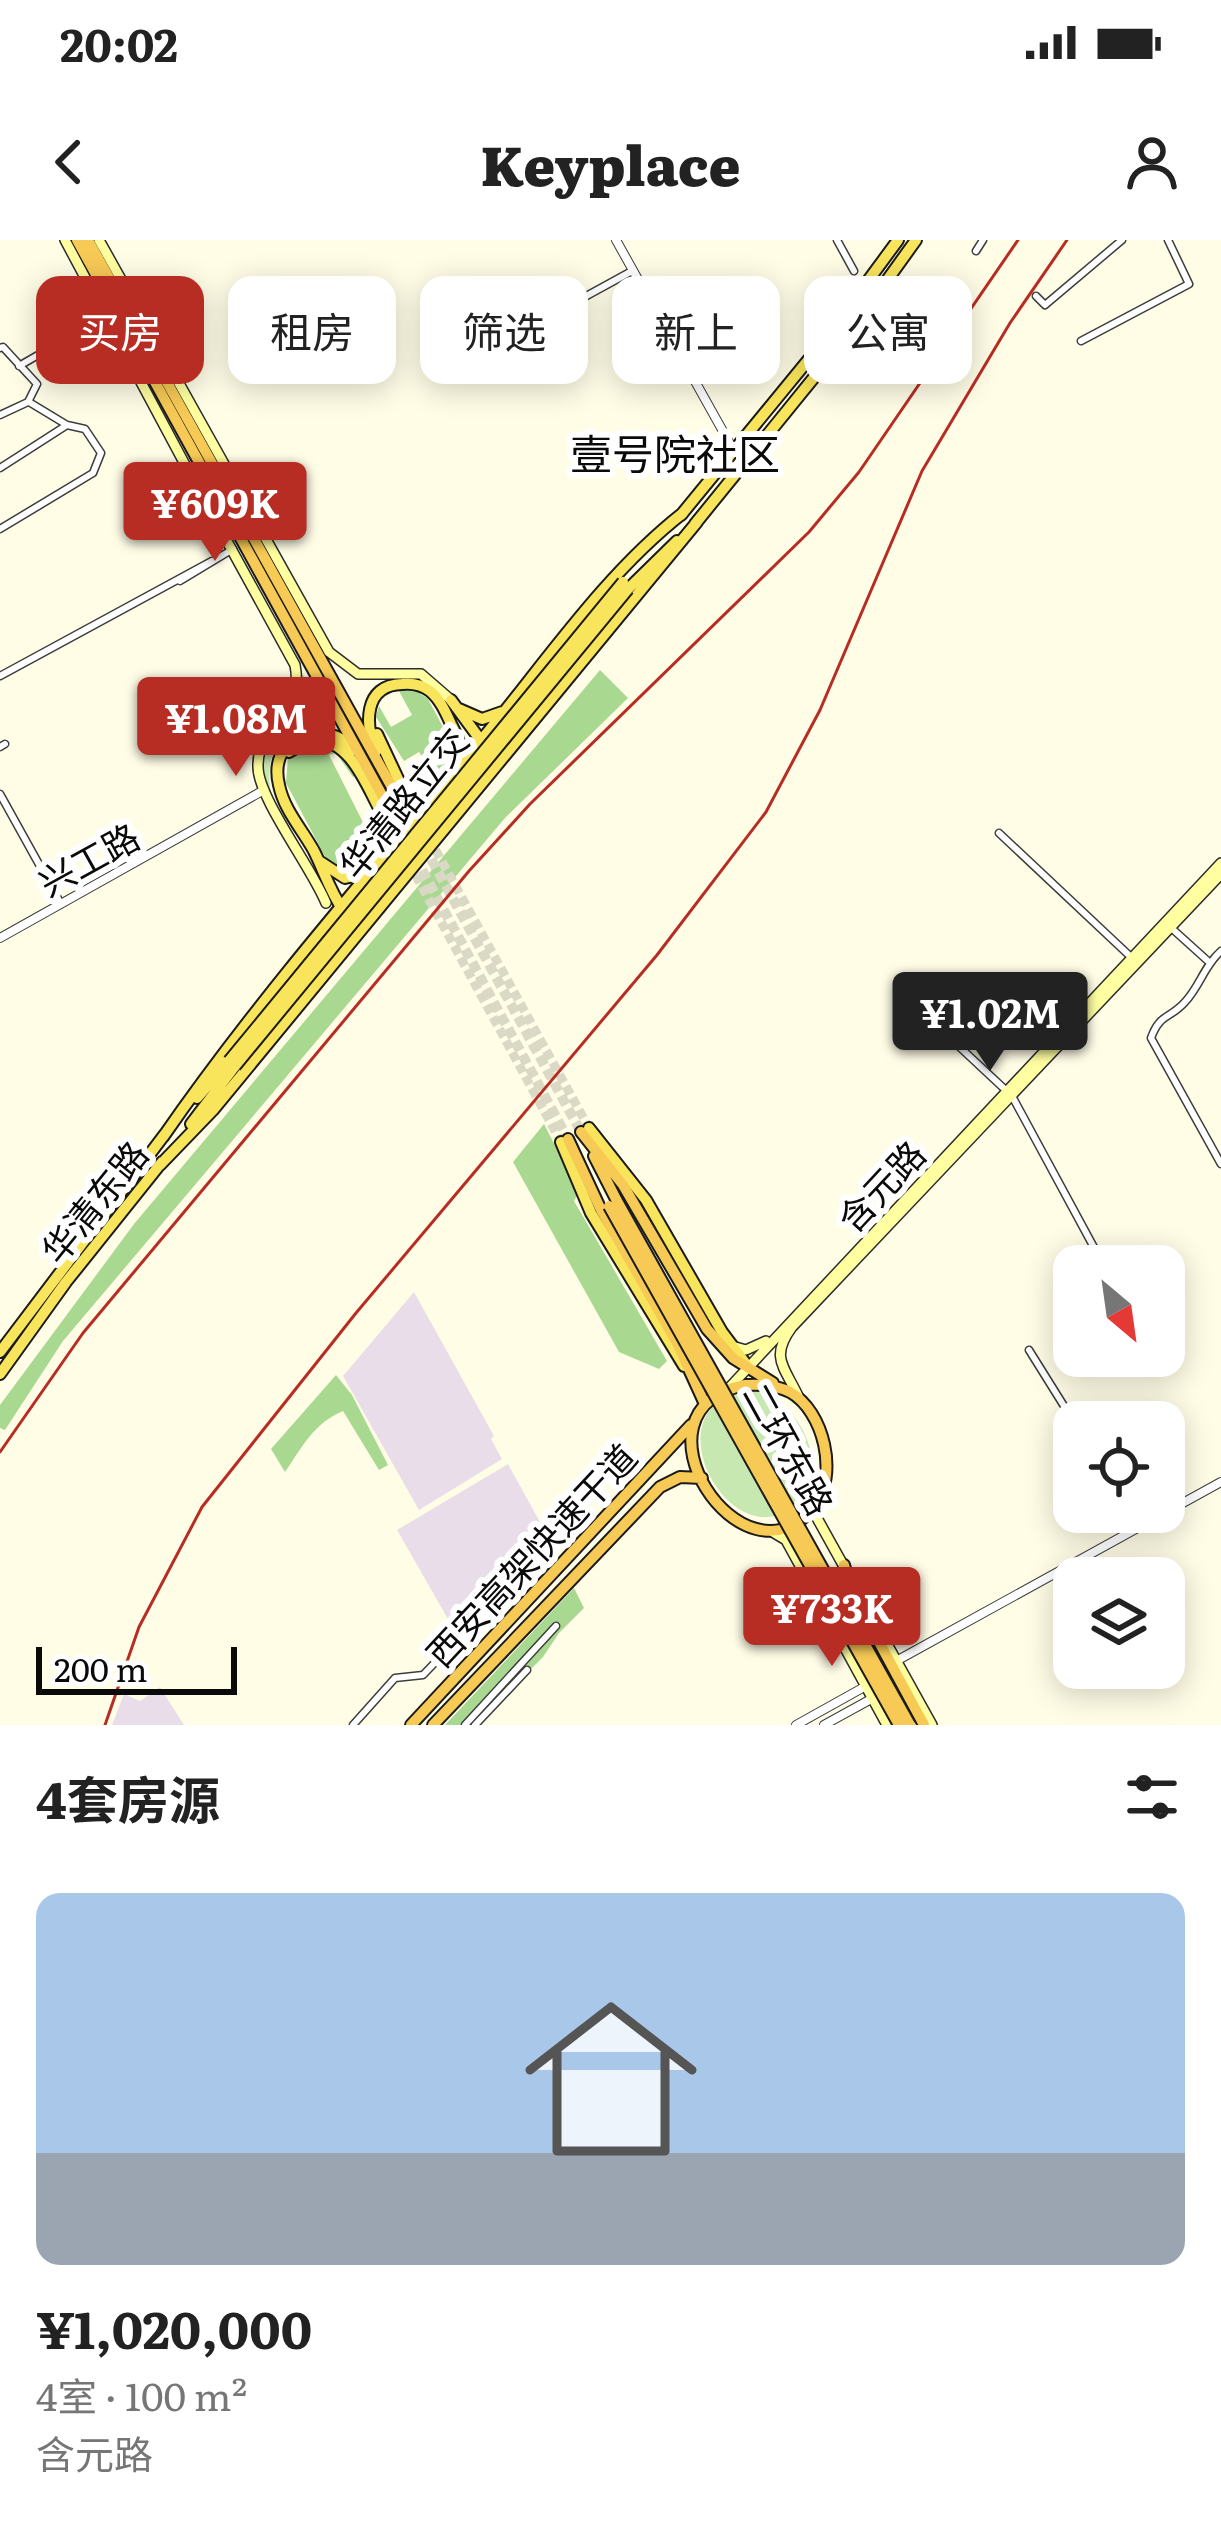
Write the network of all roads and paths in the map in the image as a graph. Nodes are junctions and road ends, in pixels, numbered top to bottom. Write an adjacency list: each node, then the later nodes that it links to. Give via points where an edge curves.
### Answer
1 (65, 240): 14 (main road)
2 (77, 240): 15 (highway)
3 (88, 240): 16 (highway)
4 (99, 240): 31 (main road)
5 (616, 240): 13 (street)
6 (837, 240): 12 (street)
7 (983, 240): 11 (street)
8 (1122, 240): 18 (street, via 1045,305)
9 (1168, 240): 19 (street, via 1189,284)
10 (909, 242): 32 (main road); 37 (main road, via 842,343)
11 (976, 251)
12 (854, 271)
13 (632, 272): 17 (street); 32 (street)
14 (85, 276)
15 (99, 276)
16 (105, 276)
17 (588, 296)
18 (1036, 296)
19 (1081, 341)
20 (1, 345): 22 (street)
21 (36, 357): 22 (street)
22 (19, 367): 28 (street, via 38,385)
23 (142, 384): 27 (main road)
24 (144, 384): 27 (main road)
25 (157, 384): 35 (highway)
26 (162, 384): 35 (highway)
27 (146, 391): 34 (main road)
28 (28, 401): 29 (street); 30 (street)
29 (0, 415)
30 (67, 424): 33 (street); 38 (street, via 85,429 101,453 94,473)
31 (211, 443): 35 (main road); 45 (main road, via 337,662 366,676 421,674)
32 (735, 452): 36 (main road)
33 (0, 468)
34 (189, 472): 35 (main road); 39 (main road)
35 (231, 511): 48 (highway); 51 (highway)
36 (683, 513): 42 (main road); 46 (main road, via 618,576)
37 (697, 522): 42 (main road); 49 (main road)
38 (0, 530)
39 (233, 549): 40 (street); 52 (main road, via 296,672 294,701 260,748)
40 (212, 561): 41 (street); 43 (street)
41 (180, 581)
42 (626, 586): 73 (main road, 华清路立交, bridge)
43 (0, 676)
44 (414, 685): 50 (main road, via 433,694 456,733 462,754); 51 (main road, via 388,686 370,705 369,733); 54 (main road, via 384,697 374,722)
45 (451, 700): 46 (main road, via 482,719); 47 (main road)
46 (509, 706): 47 (main road)
47 (480, 742): 49 (main road); 50 (main road)
48 (361, 758): 54 (highway); 58 (main road, via 341,737 317,730 285,747 278,781)
49 (502, 760): 56 (main road)
50 (455, 771): 55 (main road)
51 (386, 776): 54 (highway)
52 (264, 790): 64 (street, 兴工路); 65 (main road)
53 (0, 794): 64 (street)
54 (393, 803): 58 (main road, via 329,740 306,740 285,757 282,772)
55 (423, 809): 56 (main road, via 435,831); 59 (main road)
56 (445, 830): 62 (main road)
57 (999, 833): 70 (street)
58 (307, 838): 60 (main road)
59 (384, 856): 60 (main road, via 351,879); 62 (main road, via 396,848); 65 (main road)
60 (317, 858): 65 (main road)
61 (1221, 863): 66 (main road, 含元路)
62 (410, 872): 67 (main road)
63 (1221, 874): 66 (main road, 含元路)
64 (61, 904): 68 (street, 兴工路)
65 (332, 906): 67 (main road); 76 (main road, via 319,934)
66 (1168, 925): 70 (main road, 含元路); 71 (street); 74 (main road, 含元路)
67 (359, 934): 80 (main road)
68 (0, 938)
69 (1221, 952): 71 (street)
70 (1132, 958): 74 (main road, 含元路)
71 (1208, 962): 79 (street, via 1185,1004 1157,1021 1151,1038)
72 (934, 1024): 74 (street)
73 (232, 1064): 76 (main road, 华清东路); 80 (main road, 华清东路)
74 (1009, 1093): 82 (street); 84 (main road, 含元路); 95 (main road, 含元路, via 782,1342 780,1360)
75 (585, 1130): 81 (highway); 83 (highway); 85 (main road, via 646,1200)
76 (163, 1137): 87 (main road, 华清东路)
77 (564, 1140): 78 (highway); 88 (main road, via 591,1213)
78 (578, 1157): 81 (highway); 88 (highway)
79 (1221, 1164)
80 (160, 1165): 90 (main road, 华清东路)
81 (613, 1204): 118 (highway, 二环东路, bridge); 119 (highway, 二环东路, bridge)
82 (1092, 1245)
83 (707, 1329): 85 (main road); 89 (highway)
84 (776, 1335): 85 (main road, via 751,1349); 89 (main road, 含元路)
85 (734, 1347): 89 (main road)
86 (1029, 1350): 93 (street)
87 (0, 1352)
88 (684, 1366): 94 (highway)
89 (748, 1368): 91 (main road, 含元路); 92 (highway)
90 (0, 1374)
91 (729, 1388): 92 (highway); 94 (highway)
92 (787, 1391): 95 (highway)
93 (1061, 1401)
94 (704, 1402): 96 (highway)
95 (802, 1403): 100 (highway, via 829,1462)
96 (693, 1423): 97 (highway); 112 (highway, 西安高架快速干道)
97 (702, 1478): 101 (highway, via 727,1516); 113 (highway, 西安高架快速干道, via 676,1478 654,1492)
98 (1221, 1482): 99 (street)
99 (1185, 1501)
100 (812, 1509): 101 (highway, via 793,1524); 103 (main road)
101 (764, 1529): 104 (main road, via 786,1540)
102 (1125, 1533): 107 (street)
103 (844, 1565): 107 (main road); 120 (highway)
104 (816, 1592): 109 (main road); 118 (highway, bridge)
105 (556, 1626): 114 (street)
106 (449, 1648): 111 (street, via 423,1675 395,1678)
107 (898, 1660): 120 (main road)
108 (527, 1670): 115 (street)
109 (866, 1686): 110 (main road); 116 (street)
110 (873, 1698): 117 (street); 118 (main road)
111 (353, 1725)
112 (411, 1725)
113 (433, 1725)
114 (465, 1725)
115 (475, 1725)
116 (796, 1725)
117 (824, 1725)
118 (893, 1725)
119 (910, 1725)
120 (928, 1725)

